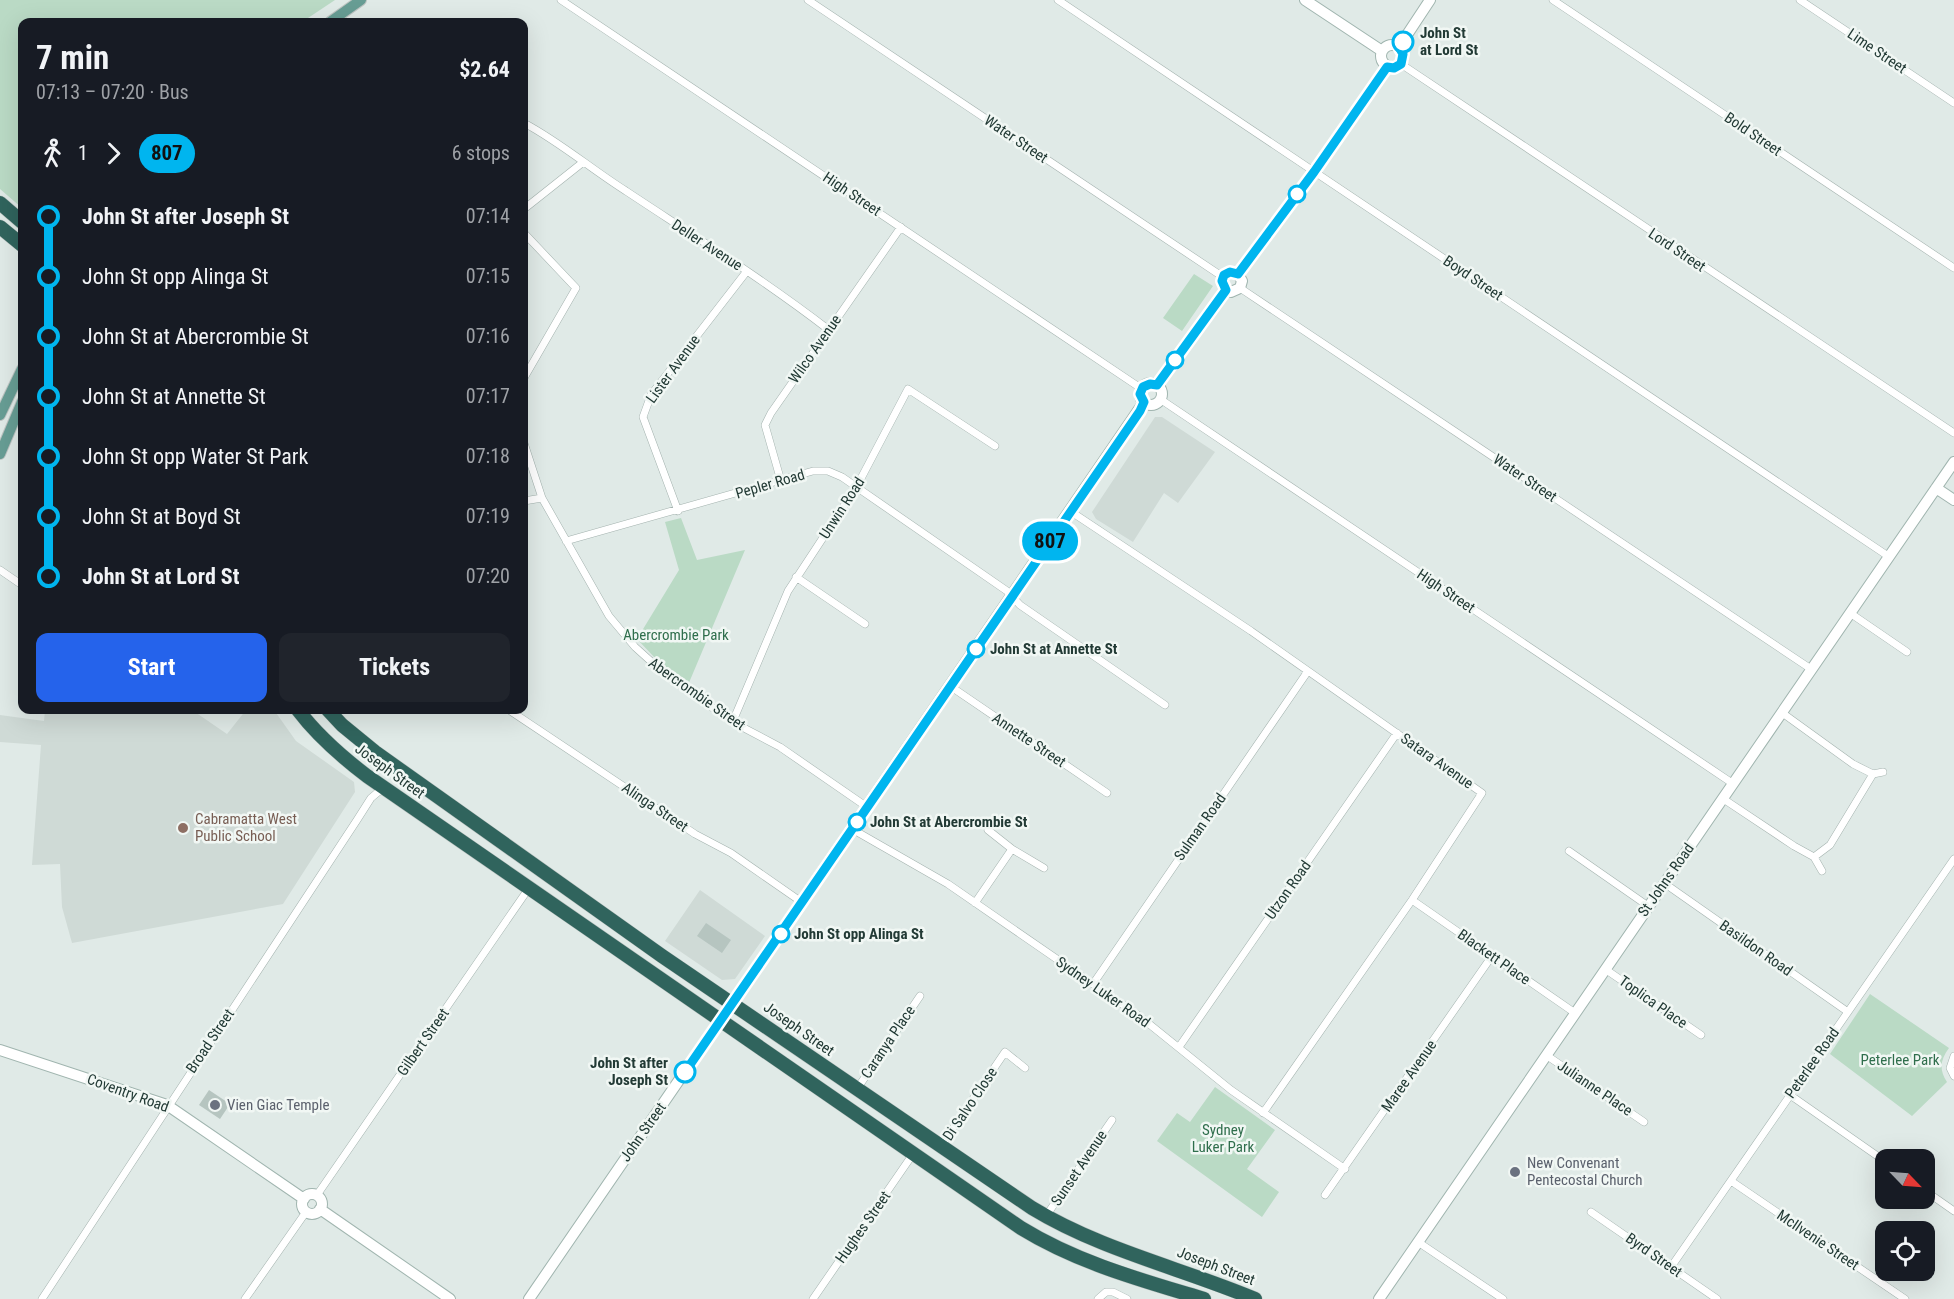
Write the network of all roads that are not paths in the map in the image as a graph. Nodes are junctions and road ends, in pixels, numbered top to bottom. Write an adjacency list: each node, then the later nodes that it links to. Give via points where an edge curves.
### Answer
1 (361, 0): 9 (main road)
2 (561, 0): 22 (street, High Street)
3 (808, 0): 28 (street, Water Street)
4 (1058, 0): 17 (street, Boyd Street)
5 (1305, 0): 11 (street)
6 (1430, 0): 10 (street)
7 (1552, 0): 25 (street, Bold Street)
8 (1800, 0): 14 (street, Lime Street)
9 (336, 18)
10 (1399, 47): 11 (street, via 1392,45); 12 (street, via 1403,54)
11 (1382, 51): 13 (street, via 1381,58)
12 (1401, 64): 13 (street); 40 (street, Lord Street)
13 (1387, 67): 17 (street)
14 (1954, 103)
15 (528, 125): 16 (street, Deller Avenue, via 549,136)
16 (582, 163): 19 (street); 26 (street, Deller Avenue)
17 (1314, 172): 27 (street); 54 (street, Boyd Street)
18 (0, 203): 20 (highway)
19 (528, 207)
20 (18, 219)
21 (0, 227): 24 (highway)
22 (901, 227): 31 (street, Wilco Avenue); 35 (street, High Street)
23 (528, 237): 32 (street, via 576,288)
24 (18, 242)
25 (1954, 268)
26 (747, 271): 31 (street, Deller Avenue); 51 (street, Lister Avenue, via 651,395 644,410 643,417)
27 (1238, 274): 28 (street, via 1230,272); 29 (street)
28 (1223, 277): 30 (street)
29 (1240, 288): 30 (street); 62 (street, Water Street)
30 (1226, 290): 34 (street)
31 (829, 330): 45 (street, Wilco Avenue, via 765,425)
32 (528, 371)
33 (18, 378): 39 (main road)
34 (1157, 385): 35 (street); 36 (street)
35 (1142, 389): 37 (street)
36 (1160, 399): 37 (street, via 1154,405); 74 (street, High Street)
37 (1144, 402): 52 (street, John Street)
38 (18, 411): 42 (main road)
39 (0, 416)
40 (1954, 434)
41 (995, 446): 46 (street, Unwin Road, via 908,389)
42 (0, 454)
43 (528, 455): 48 (street, Abercrombie Street)
44 (1954, 462): 47 (street, St Johns Road)
45 (781, 481): 46 (street, Pepler Road, via 813,471 828,471); 51 (street, Pepler Road)
46 (857, 486): 56 (street, Unwin Road); 58 (street, Pepler Road)
47 (1936, 488): 50 (street); 54 (street, St Johns Road)
48 (542, 498): 49 (street); 53 (street, Abercrombie Street)
49 (528, 500)
50 (1954, 500)
51 (678, 511): 53 (street, Pepler Road)
52 (1070, 511): 58 (street, John Street); 63 (street, Satara Avenue)
53 (566, 541): 70 (street, Abercrombie Street, via 609,616 635,647 666,675)
54 (1888, 556): 59 (street, St Johns Road)
55 (0, 570): 57 (street)
56 (796, 577): 60 (street); 70 (street, Unwin Road, via 779,608)
57 (18, 582)
58 (1012, 597): 64 (street, John Street); 65 (street, Pepler Road)
59 (1850, 613): 61 (street); 62 (street, St Johns Road)
60 (865, 624)
61 (1907, 652)
62 (1811, 669): 66 (street, St Johns Road)
63 (1308, 671): 71 (street, Satara Avenue); 95 (street, Sulman Road)
64 (950, 686): 76 (street, Annette Street); 78 (street, John Street)
65 (1165, 705)
66 (1781, 712): 73 (street); 74 (street, St Johns Road)
67 (301, 714): 75 (highway, Joseph Street, via 338,752)
68 (332, 714): 97 (highway, Joseph Street, via 375,752)
69 (515, 714): 90 (street, Alinga Street)
70 (733, 721): 78 (street, Abercrombie Street, via 780,747)
71 (1397, 733): 89 (street, Satara Avenue, via 1482,793); 102 (street, Utzon Road)
72 (1883, 772): 73 (street)
73 (1873, 774): 83 (street, via 1830,844)
74 (1732, 783): 77 (street, St Johns Road)
75 (383, 788): 88 (highway, Joseph Street); 110 (street, Broad Street, via 358,817)
76 (1107, 794)
77 (1722, 798): 83 (street); 87 (street, St Johns Road)
78 (867, 807): 79 (street, John Street)
79 (852, 829): 90 (street, John Street); 91 (street, Sydney Luker Road, via 915,863)
80 (988, 830): 81 (street)
81 (1012, 849): 85 (street); 91 (street)
82 (1569, 851): 92 (street)
83 (1814, 857): 86 (street)
84 (1954, 859): 98 (street, Peterlee Road)
85 (1044, 868)
86 (1822, 871)
87 (1664, 884): 92 (street, St Johns Road); 98 (street, Basildon Road)
88 (529, 888): 100 (highway, Joseph Street); 120 (street, Gilbert Street)
89 (1412, 900): 93 (street, Blackett Place); 111 (street, Satara Avenue)
90 (802, 903): 97 (street, John Street)
91 (975, 903): 95 (street, Sydney Luker Road)
92 (1648, 906): 94 (street, St Johns Road)
93 (1492, 956): 99 (street, Blackett Place); 117 (street, Maree Avenue)
94 (1605, 969): 99 (street, St Johns Road); 101 (street, Toplica Place)
95 (1093, 984): 102 (street, Sydney Luker Road)
96 (920, 996): 108 (street, Caranya Place)
97 (734, 1004): 100 (street, John Street); 108 (highway, Joseph Street)
98 (1848, 1012): 109 (street, Peterlee Road)
99 (1575, 1013): 104 (street, St Johns Road)
100 (722, 1020): 115 (highway, Joseph Street); 134 (street, John Street)
101 (1701, 1035)
102 (1179, 1047): 111 (street, Sydney Luker Road)
103 (0, 1050): 110 (street, Coventry Road)
104 (1546, 1055): 113 (street, Julianne Place); 128 (street, St Johns Road)
105 (1954, 1056): 107 (street, via 1950,1068)
106 (1025, 1068): 114 (street, Di Salvo Close, via 1005,1052)
107 (1954, 1077)
108 (857, 1089): 114 (highway, Joseph Street)
109 (1790, 1095): 116 (street); 118 (street, Peterlee Road)
110 (167, 1105): 122 (street, Coventry Road); 131 (street, Broad Street)
111 (1263, 1113): 117 (street, Sydney Luker Road)
112 (1112, 1120): 127 (street, Sunset Avenue)
113 (1644, 1122)
114 (941, 1146): 127 (highway, Joseph Street)
115 (913, 1154): 135 (street, Hughes Street); 137 (highway, Joseph Street, via 1052,1246)
116 (1875, 1154)
117 (1345, 1169): 119 (street, Maree Avenue)
118 (1731, 1181): 129 (street, Peterlee Road); 142 (street, McIlvenie Street)
119 (1325, 1195)
120 (317, 1196): 122 (street, via 310,1194); 123 (street, via 322,1203)
121 (1935, 1197): 124 (street)
122 (304, 1199): 125 (street)
123 (320, 1209): 125 (street); 133 (street)
124 (1954, 1210)
125 (306, 1212): 132 (street)
126 (1591, 1212): 129 (street, Byrd Street)
127 (1046, 1216): 138 (highway, Joseph Street, via 1094,1240)
128 (1418, 1242): 139 (street, St Johns Road); 140 (street)
129 (1671, 1267): 141 (street, Byrd Street)
130 (1099, 1298): 136 (street, via 1113,1292)
131 (42, 1299)
132 (245, 1299)
133 (450, 1299)
134 (529, 1299)
135 (813, 1299)
136 (1127, 1299)
137 (1204, 1299)
138 (1255, 1299)
139 (1379, 1299)
140 (1503, 1299)
141 (1718, 1299)
142 (1905, 1299)

